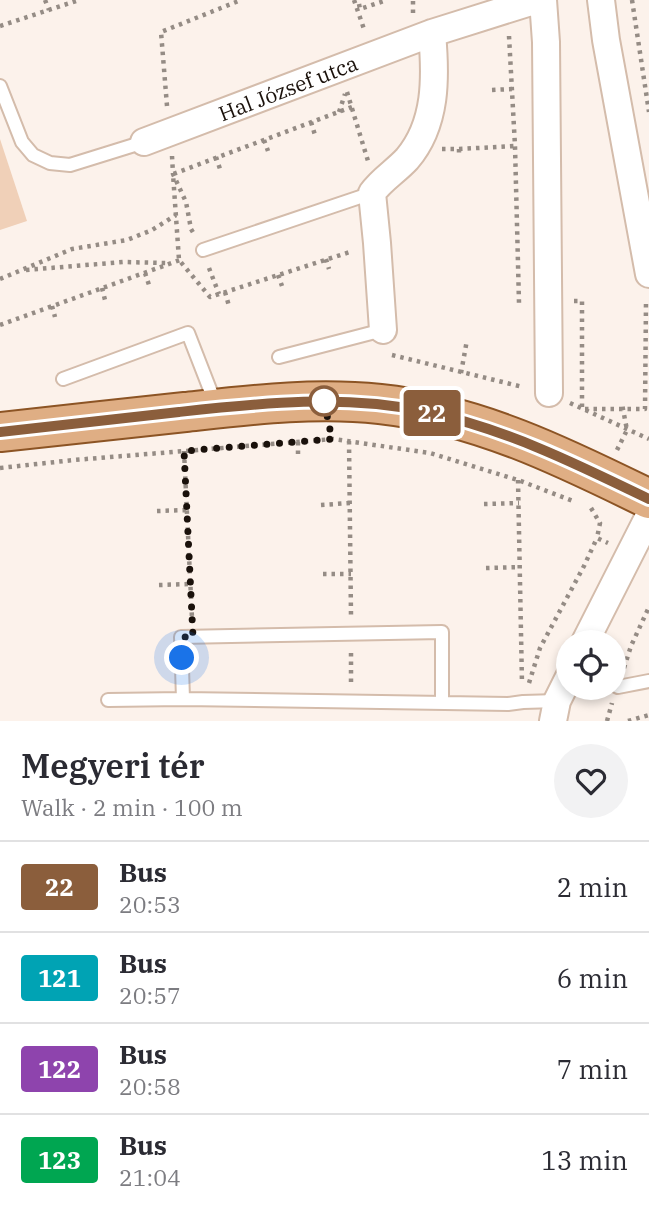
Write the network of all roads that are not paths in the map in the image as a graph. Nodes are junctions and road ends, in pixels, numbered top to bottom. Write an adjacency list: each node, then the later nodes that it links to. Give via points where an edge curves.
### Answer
1 (537, 0): 4 (street, Hal József utca)
2 (543, 0): 13 (street)
3 (601, 0): 9 (street)
4 (432, 33): 6 (street, Hal József utca); 7 (street, via 435,69 430,114 418,145)
5 (0, 87): 6 (lane, via 22,142 33,155 50,163 71,165)
6 (144, 142)
7 (374, 190): 8 (lane); 10 (street)
8 (197, 253)
9 (649, 274)
10 (383, 330): 11 (lane)
11 (279, 357)
12 (63, 379): 14 (lane, via 188,334)
13 (549, 393)
14 (218, 408): 15 (main road); 16 (main road, via 340,401 428,412 550,451)
15 (0, 432)
16 (649, 499)
17 (649, 516): 18 (street)
18 (591, 630)
19 (649, 681): 20 (lane)
20 (626, 685)
21 (183, 699): 22 (lane); 23 (lane); 23 (lane, via 181,637 442,632)
22 (108, 700)
23 (442, 702): 24 (lane, via 523,702)
24 (555, 711)

